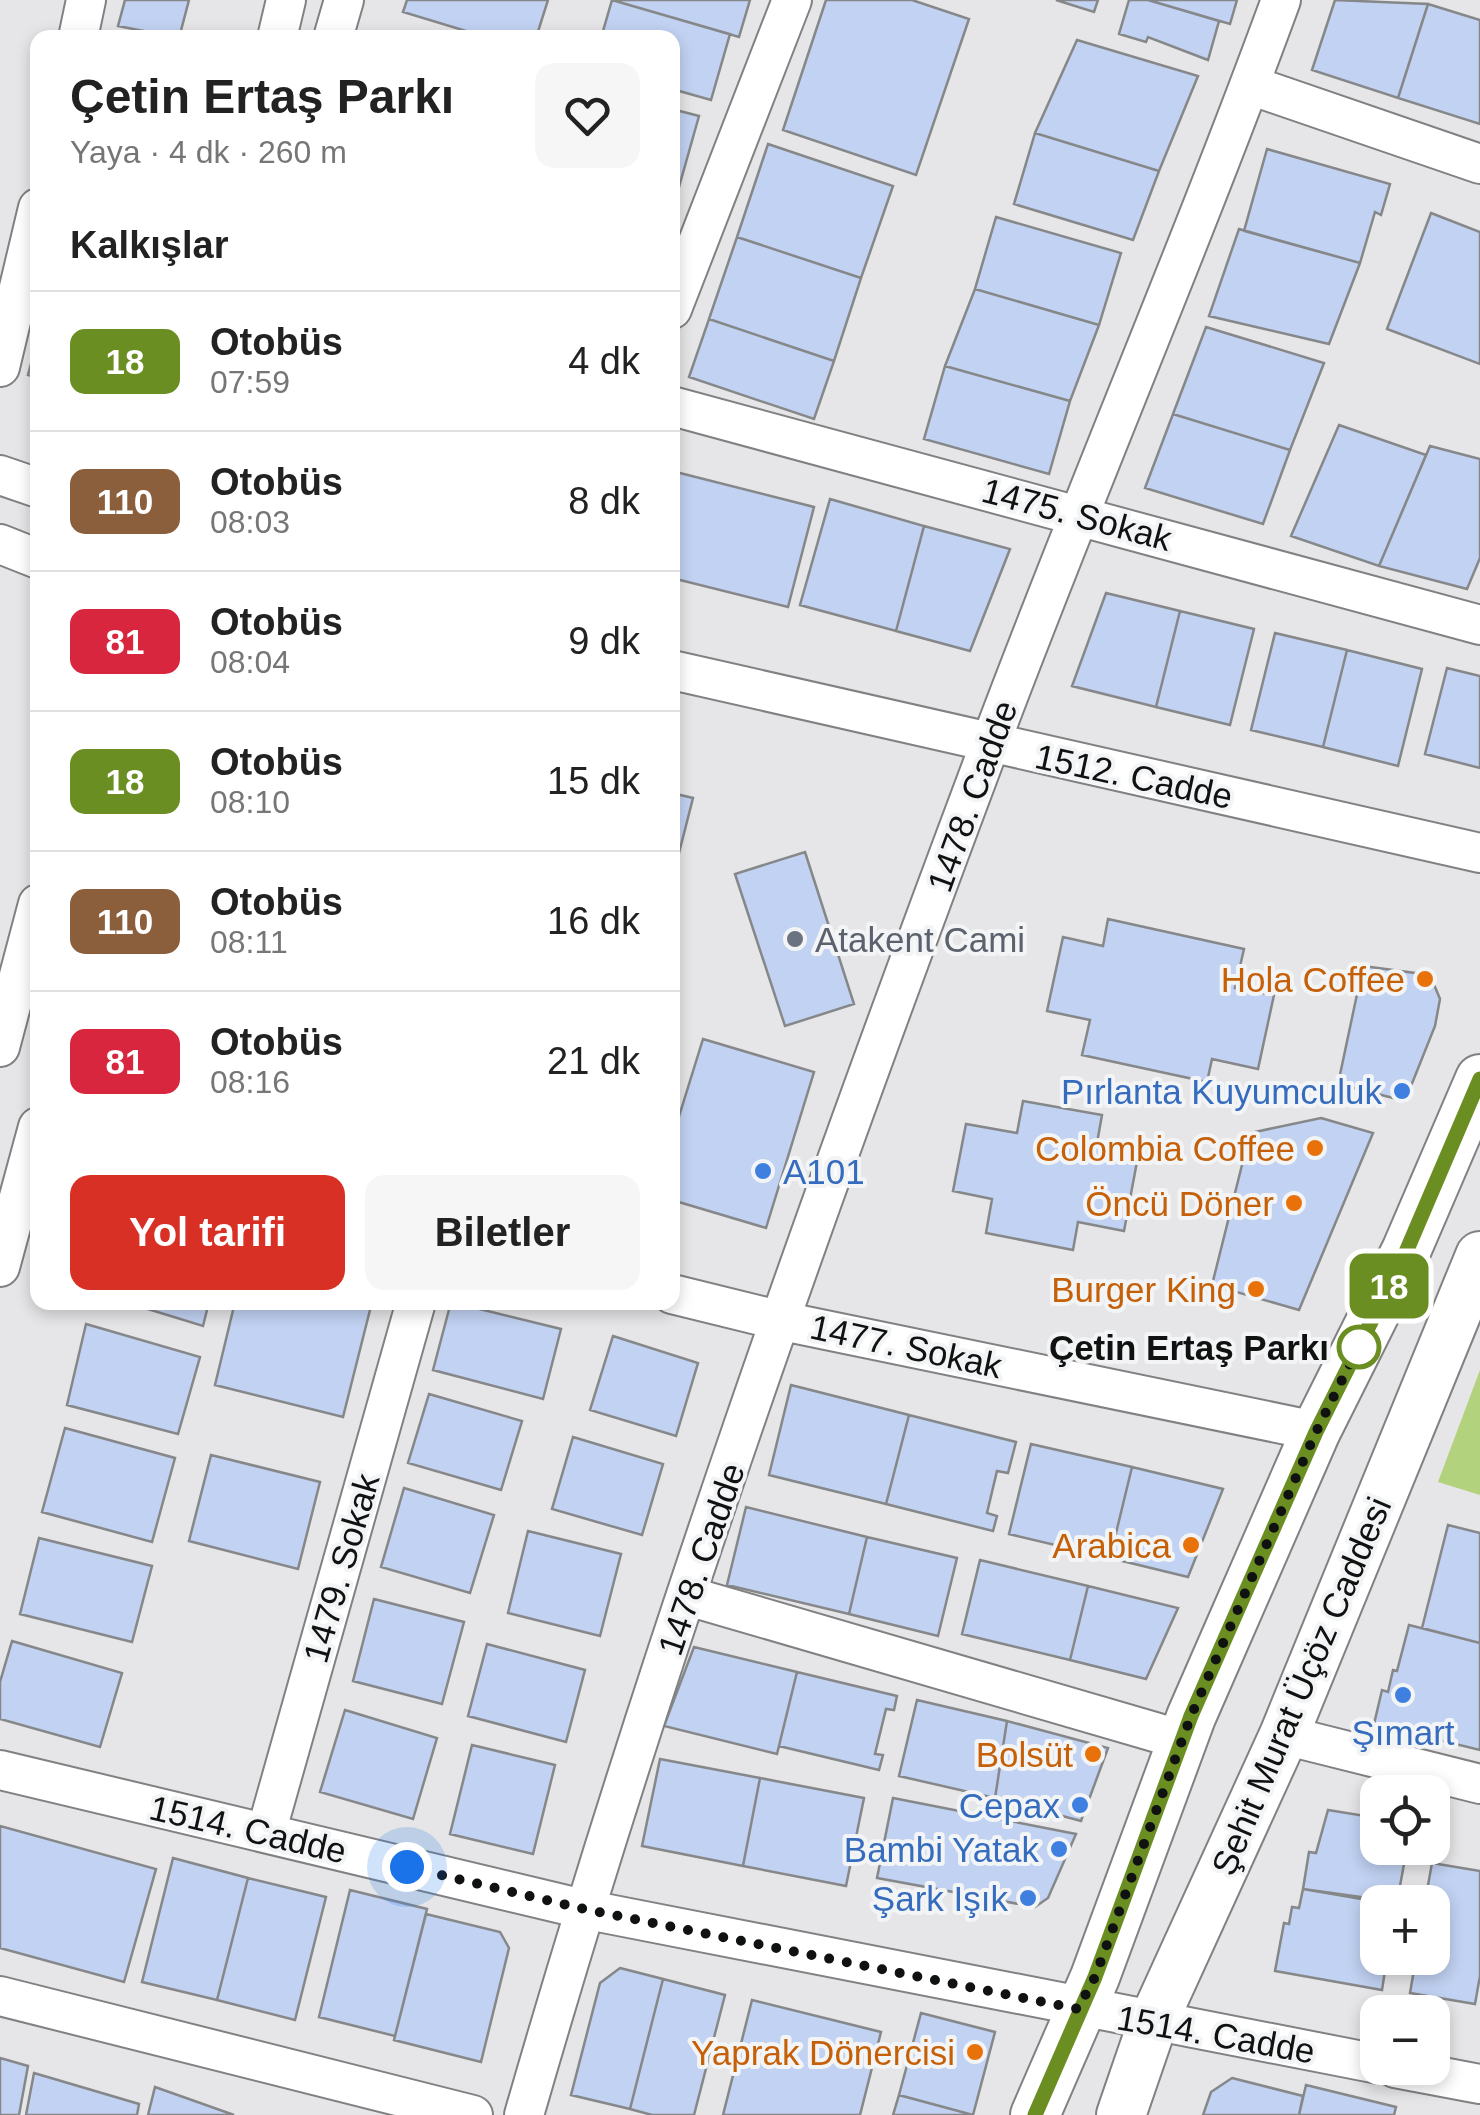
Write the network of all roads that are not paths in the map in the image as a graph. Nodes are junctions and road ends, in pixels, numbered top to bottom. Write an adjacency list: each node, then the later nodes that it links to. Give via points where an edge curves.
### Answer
1 (86, 0): 6 (street)
2 (286, 0): 7 (street)
3 (344, 0): 8 (street)
4 (792, 0): 12 (street)
5 (1281, 0): 9 (street, 1478. Cadde)
6 (80, 30)
7 (279, 30)
8 (336, 30)
9 (1250, 85): 10 (street); 17 (street, 1478. Cadde)
10 (1480, 164)
11 (30, 240): 13 (street)
12 (680, 287)
13 (2, 353)
14 (680, 408): 17 (street, 1475. Sokak)
15 (0, 475): 16 (street)
16 (30, 485)
17 (1080, 514): 20 (street, 1475. Sokak); 22 (street, 1478. Cadde)
18 (0, 544): 19 (street)
19 (30, 556)
20 (1480, 625)
21 (680, 672): 22 (street, 1512. Cadde)
22 (990, 745): 23 (street, 1512. Cadde); 32 (street, 1478. Cadde)
23 (1480, 853)
24 (30, 934): 25 (street)
25 (0, 1047)
26 (1480, 1079): 33 (main road, via 1406,1252)
27 (30, 1157): 29 (street)
28 (1480, 1256): 35 (main road, Şehit Murat Üçöz Caddesi)
29 (0, 1267)
30 (680, 1296): 32 (street, 1477. Sokak)
31 (414, 1310): 39 (street, 1479. Sokak)
32 (782, 1321): 33 (street, 1477. Sokak); 34 (street, 1478. Cadde)
33 (1316, 1432): 36 (main road)
34 (688, 1596): 36 (street); 40 (street, 1478. Cadde)
35 (1284, 1735): 38 (street); 43 (main road, Şehit Murat Üçöz Caddesi)
36 (1182, 1740): 42 (main road)
37 (0, 1770): 39 (street, 1514. Cadde)
38 (1480, 1784)
39 (266, 1833): 40 (street, 1514. Cadde)
40 (584, 1909): 42 (street, 1514. Cadde); 48 (street, 1478. Cadde)
41 (0, 1996): 47 (street)
42 (1078, 2009): 43 (street, 1514. Cadde); 49 (main road)
43 (1153, 2022): 44 (street, 1514. Cadde); 50 (main road, Şehit Murat Üçöz Caddesi)
44 (1360, 2061)
45 (1450, 2078): 46 (street)
46 (1480, 2084)
47 (473, 2115)
48 (524, 2115)
49 (1035, 2115)
50 (1121, 2115)

